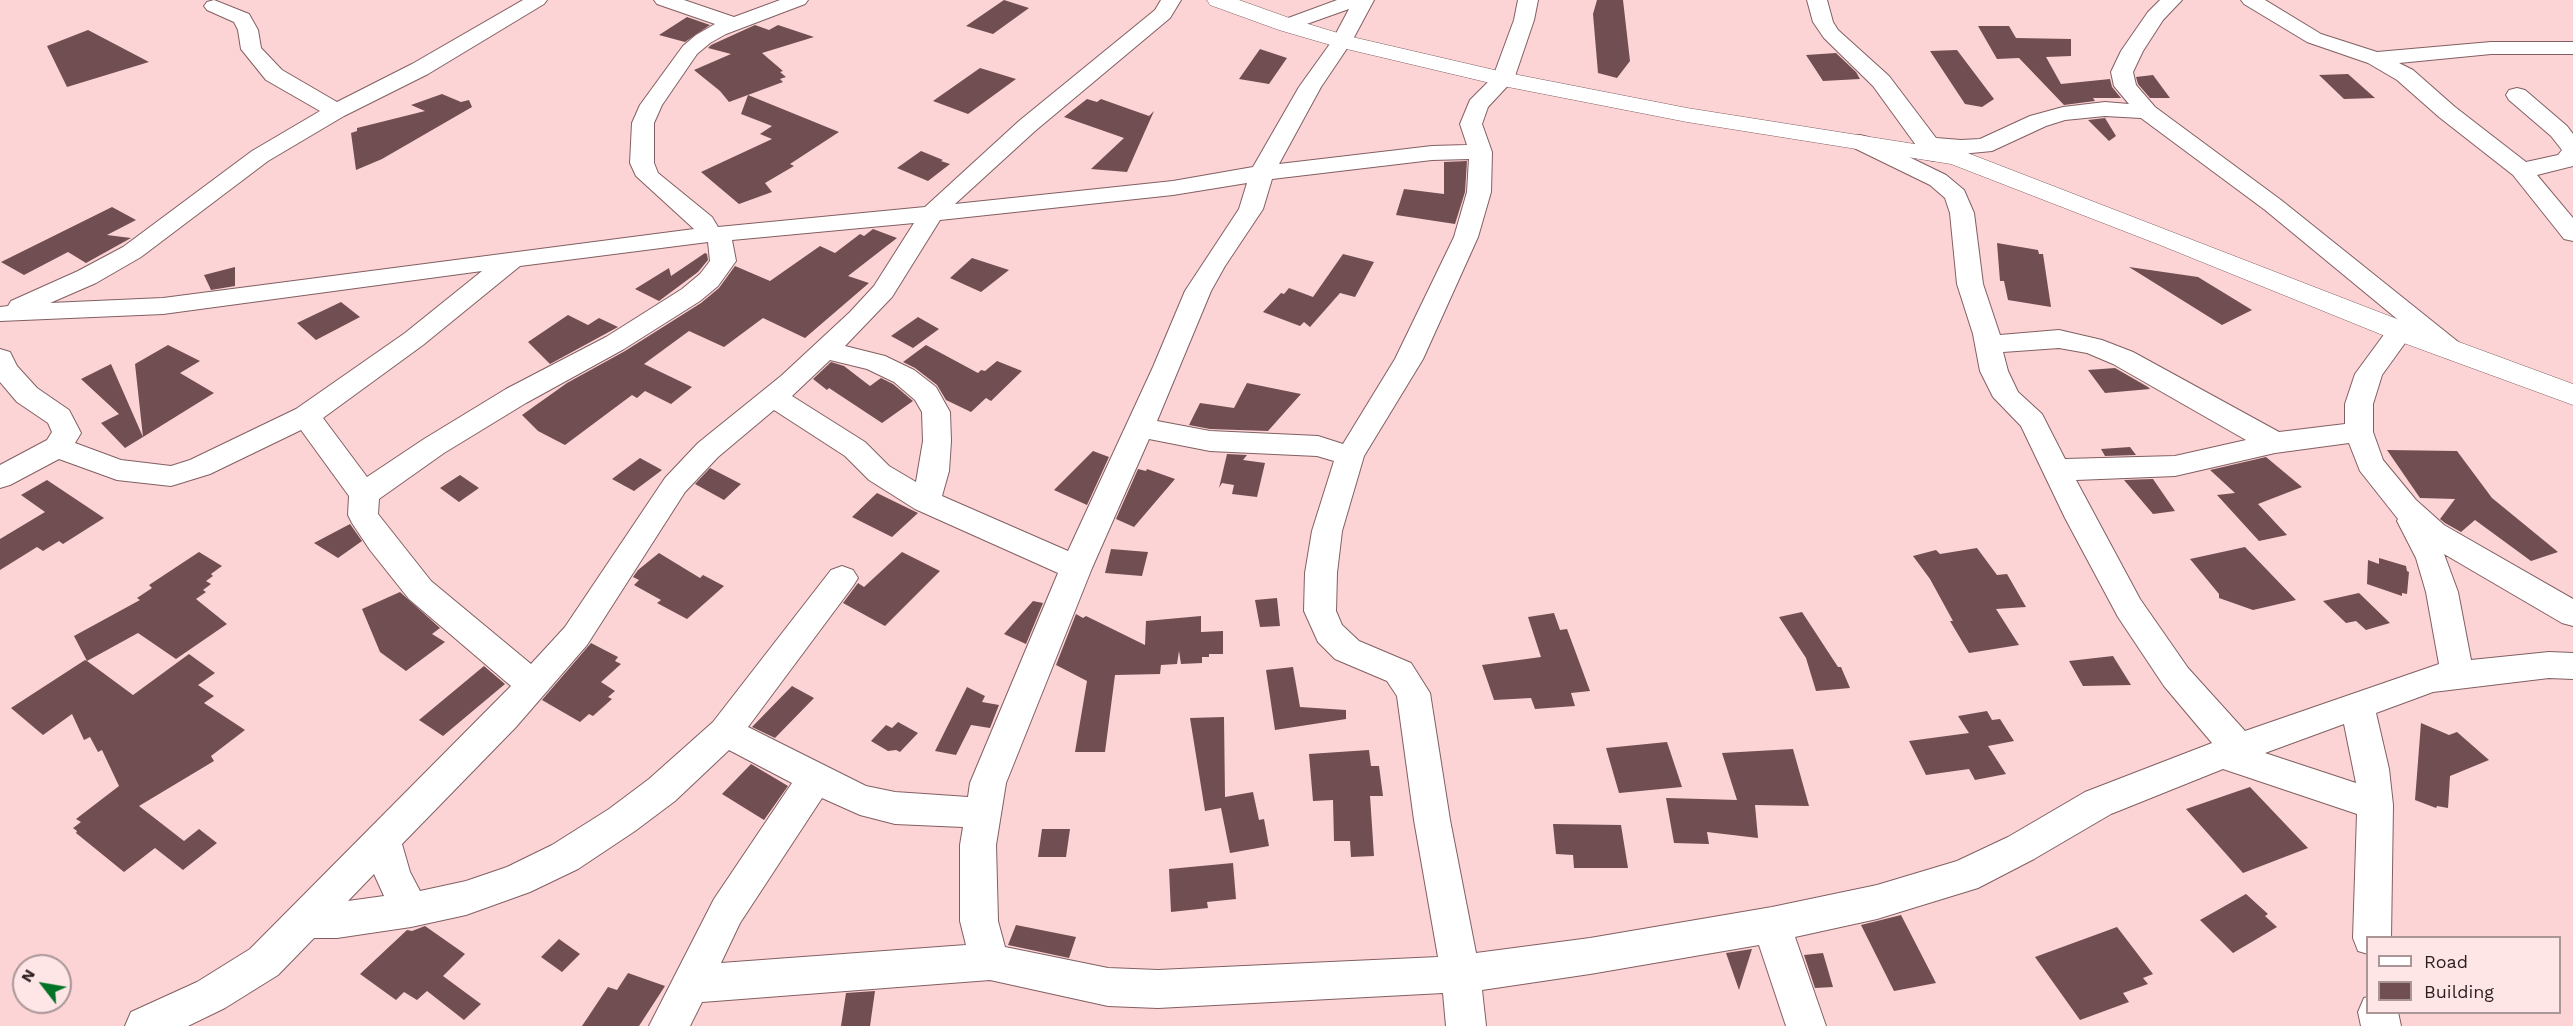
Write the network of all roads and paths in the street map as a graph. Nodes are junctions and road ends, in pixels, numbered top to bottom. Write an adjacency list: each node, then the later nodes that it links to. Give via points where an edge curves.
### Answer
1 (537, 0): 20 (street, via 420,69)
2 (664, 0): 13 (street)
3 (798, 0): 13 (street)
4 (1218, 0): 14 (street)
5 (1356, 0): 14 (street)
6 (1364, 0): 15 (street)
7 (1528, 0): 18 (street)
8 (1816, 0): 23 (street, via 1831,34 1881,81)
9 (2172, 0): 21 (street, via 2155,15 2122,72 2125,86)
10 (2251, 0): 17 (street, via 2314,38)
11 (1178, 2): 28 (street, via 1027,126)
12 (214, 6): 20 (street, via 242,18 251,49 274,75)
13 (734, 24): 29 (street, via 690,50 651,105 643,123 642,163 648,176)
14 (1287, 25): 15 (street)
15 (1342, 41): 18 (street); 27 (street, via 1310,87)
16 (2573, 48): 17 (street, via 2491,48)
17 (2375, 59): 26 (street, via 2405,75)
18 (1503, 79): 22 (street, via 1687,115); 25 (street, via 1478,105 1471,124)
19 (2517, 95): 24 (street, via 2559,131)
20 (336, 111): 32 (street, via 260,156 132,252 87,277)
21 (2147, 112): 23 (street, via 2105,109 2064,114 2038,121 1984,146); 37 (street, via 2273,205)
22 (1860, 142): 23 (street); 35 (street, via 1938,180 1956,195 1962,213 1970,284)
23 (1932, 149): 34 (street, via 2170,238)
24 (2573, 149): 26 (street, via 2567,160)
25 (1481, 152): 27 (street, via 1432,153); 47 (street, via 1479,192 1466,237 1409,359)
26 (2521, 170): 30 (street)
27 (1262, 173): 28 (street, via 1173,188); 43 (street, via 1251,209 1198,291)
28 (932, 214): 29 (street); 33 (street, via 883,291)
29 (708, 228): 31 (street, via 665,239); 50 (street, via 723,261 691,295 615,343 507,401)
30 (2573, 234)
31 (513, 258): 32 (street, via 164,306); 42 (street, via 414,339)
32 (2, 314)
33 (859, 318): 36 (street); 39 (street)
34 (2400, 331): 37 (street); 44 (street, via 2369,374 2359,404)
35 (1988, 345): 45 (street, via 2059,339 2093,346 2123,358); 48 (street, via 1994,371 2007,397 2032,421)
36 (825, 350): 39 (street); 41 (street)
37 (2453, 351): 40 (street)
38 (0, 358): 46 (street, via 5,370 27,395 59,417 67,433)
39 (875, 362): 51 (street, via 904,376 926,394 936,412 938,441)
40 (2573, 395)
41 (774, 397): 51 (street, via 855,449 879,473); 58 (street, via 708,450 675,485 576,636)
42 (306, 416): 46 (street, via 200,467 171,476 117,470); 50 (street)
43 (1138, 427): 47 (street, via 1210,441 1318,446); 53 (street)
44 (2360, 432): 45 (street); 52 (street, via 2370,464)
45 (2276, 443): 48 (street, via 2175,465)
46 (57, 447): 49 (street)
47 (1350, 456): 71 (street, via 1327,531 1320,611 1329,633 1347,650 1399,672 1413,693)
48 (2055, 470): 61 (street, via 2129,608)
49 (0, 478)
50 (364, 494): 58 (street, via 363,515 420,590)
51 (926, 501): 53 (street)
52 (2405, 508): 55 (street, via 2433,533); 57 (street, via 2431,558 2442,592)
53 (1076, 568): 64 (street, via 988,783)
54 (842, 578): 60 (street)
55 (2573, 614)
56 (2573, 666): 57 (street)
57 (2457, 675): 59 (street, via 2431,679)
58 (532, 685): 65 (street)
59 (2357, 705): 61 (street); 63 (street, via 2372,769)
60 (725, 732): 62 (street); 66 (street, via 662,790 565,857 518,880 466,898)
61 (2230, 751): 63 (street); 68 (street, via 2098,803 1965,876 1877,902)
62 (815, 778): 64 (street, via 860,800 895,808); 72 (street, via 727,911)
63 (2375, 805): 69 (street)
64 (983, 813): 70 (street, via 978,845 979,921)
65 (382, 840): 66 (street, via 393,877); 67 (street)
66 (411, 910): 67 (street, via 338,920)
67 (306, 920): 73 (street, via 264,962 211,995)
68 (1772, 925): 71 (street); 76 (street)
69 (2372, 936)
70 (990, 962): 71 (street, via 1108,987 1158,989); 72 (street)
71 (1461, 974): 75 (street)
72 (690, 984): 74 (street)
73 (145, 1026)
74 (669, 1026)
75 (1467, 1026)
76 (1806, 1026)

